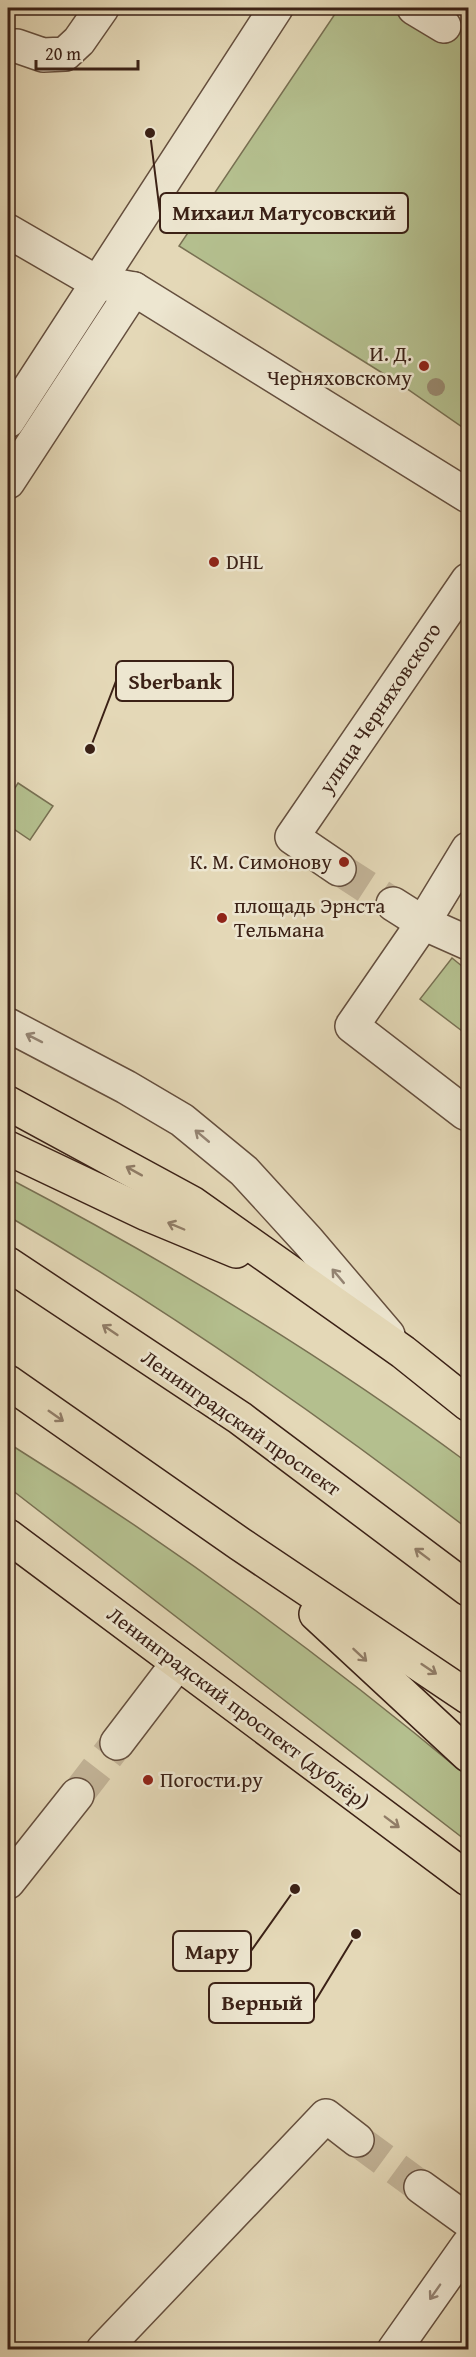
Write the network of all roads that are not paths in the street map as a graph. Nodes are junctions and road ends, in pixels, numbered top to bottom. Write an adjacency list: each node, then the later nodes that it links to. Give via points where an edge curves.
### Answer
1 (102, 8): 5 (street, via 65,54 43,55)
2 (276, 8): 7 (street)
3 (414, 8): 4 (street)
4 (444, 26)
5 (8, 46)
6 (8, 231): 7 (street)
7 (96, 282): 8 (street); 9 (street)
8 (134, 290): 10 (street); 11 (street)
9 (8, 421)
10 (8, 482)
11 (468, 496)
12 (468, 580): 14 (street, улица Черняховского, via 292,837)
13 (468, 849): 16 (street)
14 (339, 869)
15 (393, 904): 16 (street)
16 (423, 923): 17 (street); 20 (street, via 352,1026 465,1113)
17 (468, 943)
18 (8, 1025): 24 (street, one-way to 18, via 308,1241 244,1171 218,1149 173,1115)
19 (8, 1103): 23 (main road, one-way to 19, via 192,1203)
20 (468, 1108)
21 (8, 1148): 23 (main road, one-way to 21, via 147,1214)
22 (8, 1264): 31 (main road, Ленинградский проспект, one-way to 22, via 240,1418)
23 (288, 1273): 24 (main road)
24 (403, 1352): 26 (main road)
25 (8, 1382): 28 (main road, one-way to 28)
26 (468, 1404)
27 (8, 1536): 30 (main road, Ленинградский проспект (дублёр))
28 (240, 1544): 33 (main road, one-way to 33); 35 (main road, one-way to 35)
29 (8, 1547): 30 (street)
30 (73, 1585): 32 (main road, Ленинградский проспект (дублёр))
31 (468, 1589)
32 (178, 1663): 34 (street); 37 (main road, Ленинградский проспект (дублёр), one-way to 37)
33 (468, 1697)
34 (117, 1743)
35 (468, 1755)
36 (78, 1795): 38 (street)
37 (468, 1879)
38 (8, 1882)
39 (357, 2140): 43 (street, via 326,2116)
40 (421, 2187): 41 (street)
41 (468, 2221)
42 (468, 2245): 44 (street, one-way to 44)
43 (103, 2349)
44 (394, 2349)

